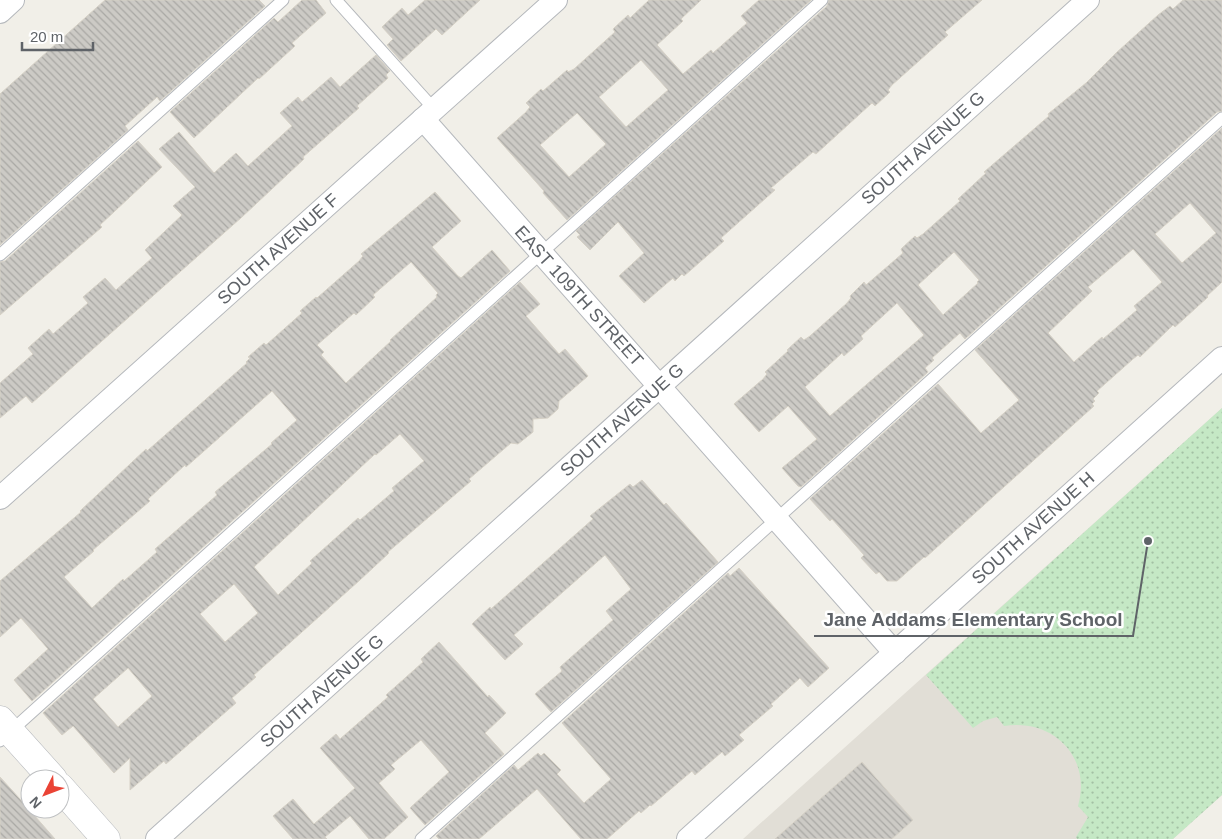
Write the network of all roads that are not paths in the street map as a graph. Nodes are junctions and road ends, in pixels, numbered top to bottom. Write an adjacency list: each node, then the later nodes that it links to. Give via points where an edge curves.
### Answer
1 (13, 0): 7 (street)
2 (283, 0): 11 (lane)
3 (336, 0): 8 (lane)
4 (556, 0): 8 (street, SOUTH AVENUE F)
5 (822, 0): 10 (lane)
6 (1088, 0): 13 (street, SOUTH AVENUE G)
7 (0, 12)
8 (428, 114): 10 (street, EAST 109TH STREET); 14 (street, SOUTH AVENUE F)
9 (1222, 118): 15 (lane)
10 (541, 253): 13 (street, EAST 109TH STREET); 17 (lane)
11 (0, 255)
12 (1222, 358): 16 (street, SOUTH AVENUE H)
13 (659, 387): 15 (street, EAST 109TH STREET); 21 (street, SOUTH AVENUE G)
14 (0, 498)
15 (777, 519): 16 (street, EAST 109TH STREET); 22 (lane)
16 (895, 653): 23 (street, SOUTH AVENUE H)
17 (3, 731): 18 (street)
18 (43, 769)
19 (70, 798): 20 (street)
20 (106, 839)
21 (157, 839)
22 (421, 839)
23 (688, 839)

